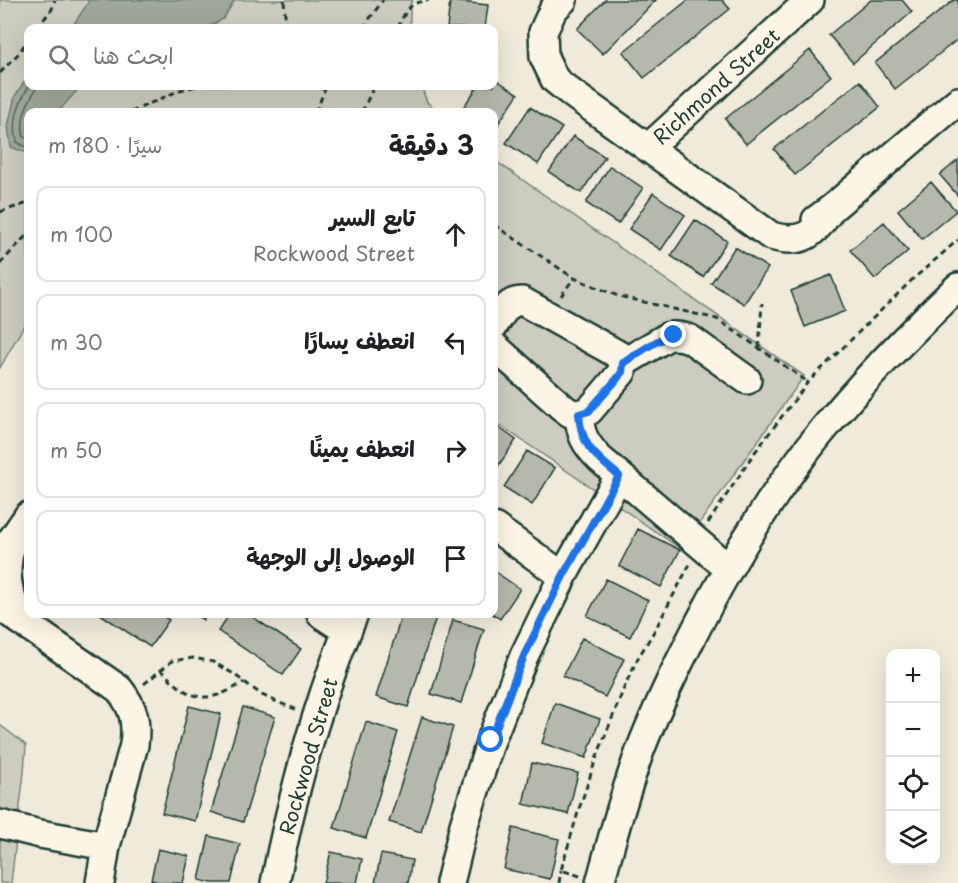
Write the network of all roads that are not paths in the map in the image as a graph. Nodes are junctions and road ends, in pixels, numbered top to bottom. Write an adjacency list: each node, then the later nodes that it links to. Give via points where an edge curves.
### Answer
1 (563, 0): 4 (street, Richmond Street, via 553,10 543,32 544,57 555,80)
2 (810, 0): 4 (street, Richmond Street)
3 (958, 101): 4 (street, Richmond Street, via 831,209 817,219 795,226 773,227 751,221)
4 (648, 148)
5 (958, 287): 15 (street, via 867,377 817,437 771,500)
6 (498, 320): 8 (street, via 511,303 522,301 612,350)
7 (498, 350): 10 (street, via 562,407)
8 (623, 363): 9 (street, via 667,337 682,336); 10 (street, via 617,379 589,411)
9 (747, 380)
10 (579, 414): 11 (street, via 584,439 591,450)
11 (619, 476): 15 (street); 16 (street)
12 (24, 522): 14 (street)
13 (498, 530): 16 (street)
14 (6, 549): 20 (street, via 11,599)
15 (729, 569): 26 (street, via 642,746)
16 (563, 576): 25 (street, via 524,656 491,740)
17 (0, 604): 20 (street)
18 (336, 618): 19 (street, Rockwood Street)
19 (351, 622): 24 (street, Rockwood Street, via 317,714 285,830)
20 (24, 623): 22 (street, via 118,689 134,714 135,738)
21 (0, 824): 22 (street)
22 (106, 846): 23 (street)
23 (100, 883)
24 (275, 883)
25 (450, 883)
26 (600, 883)

